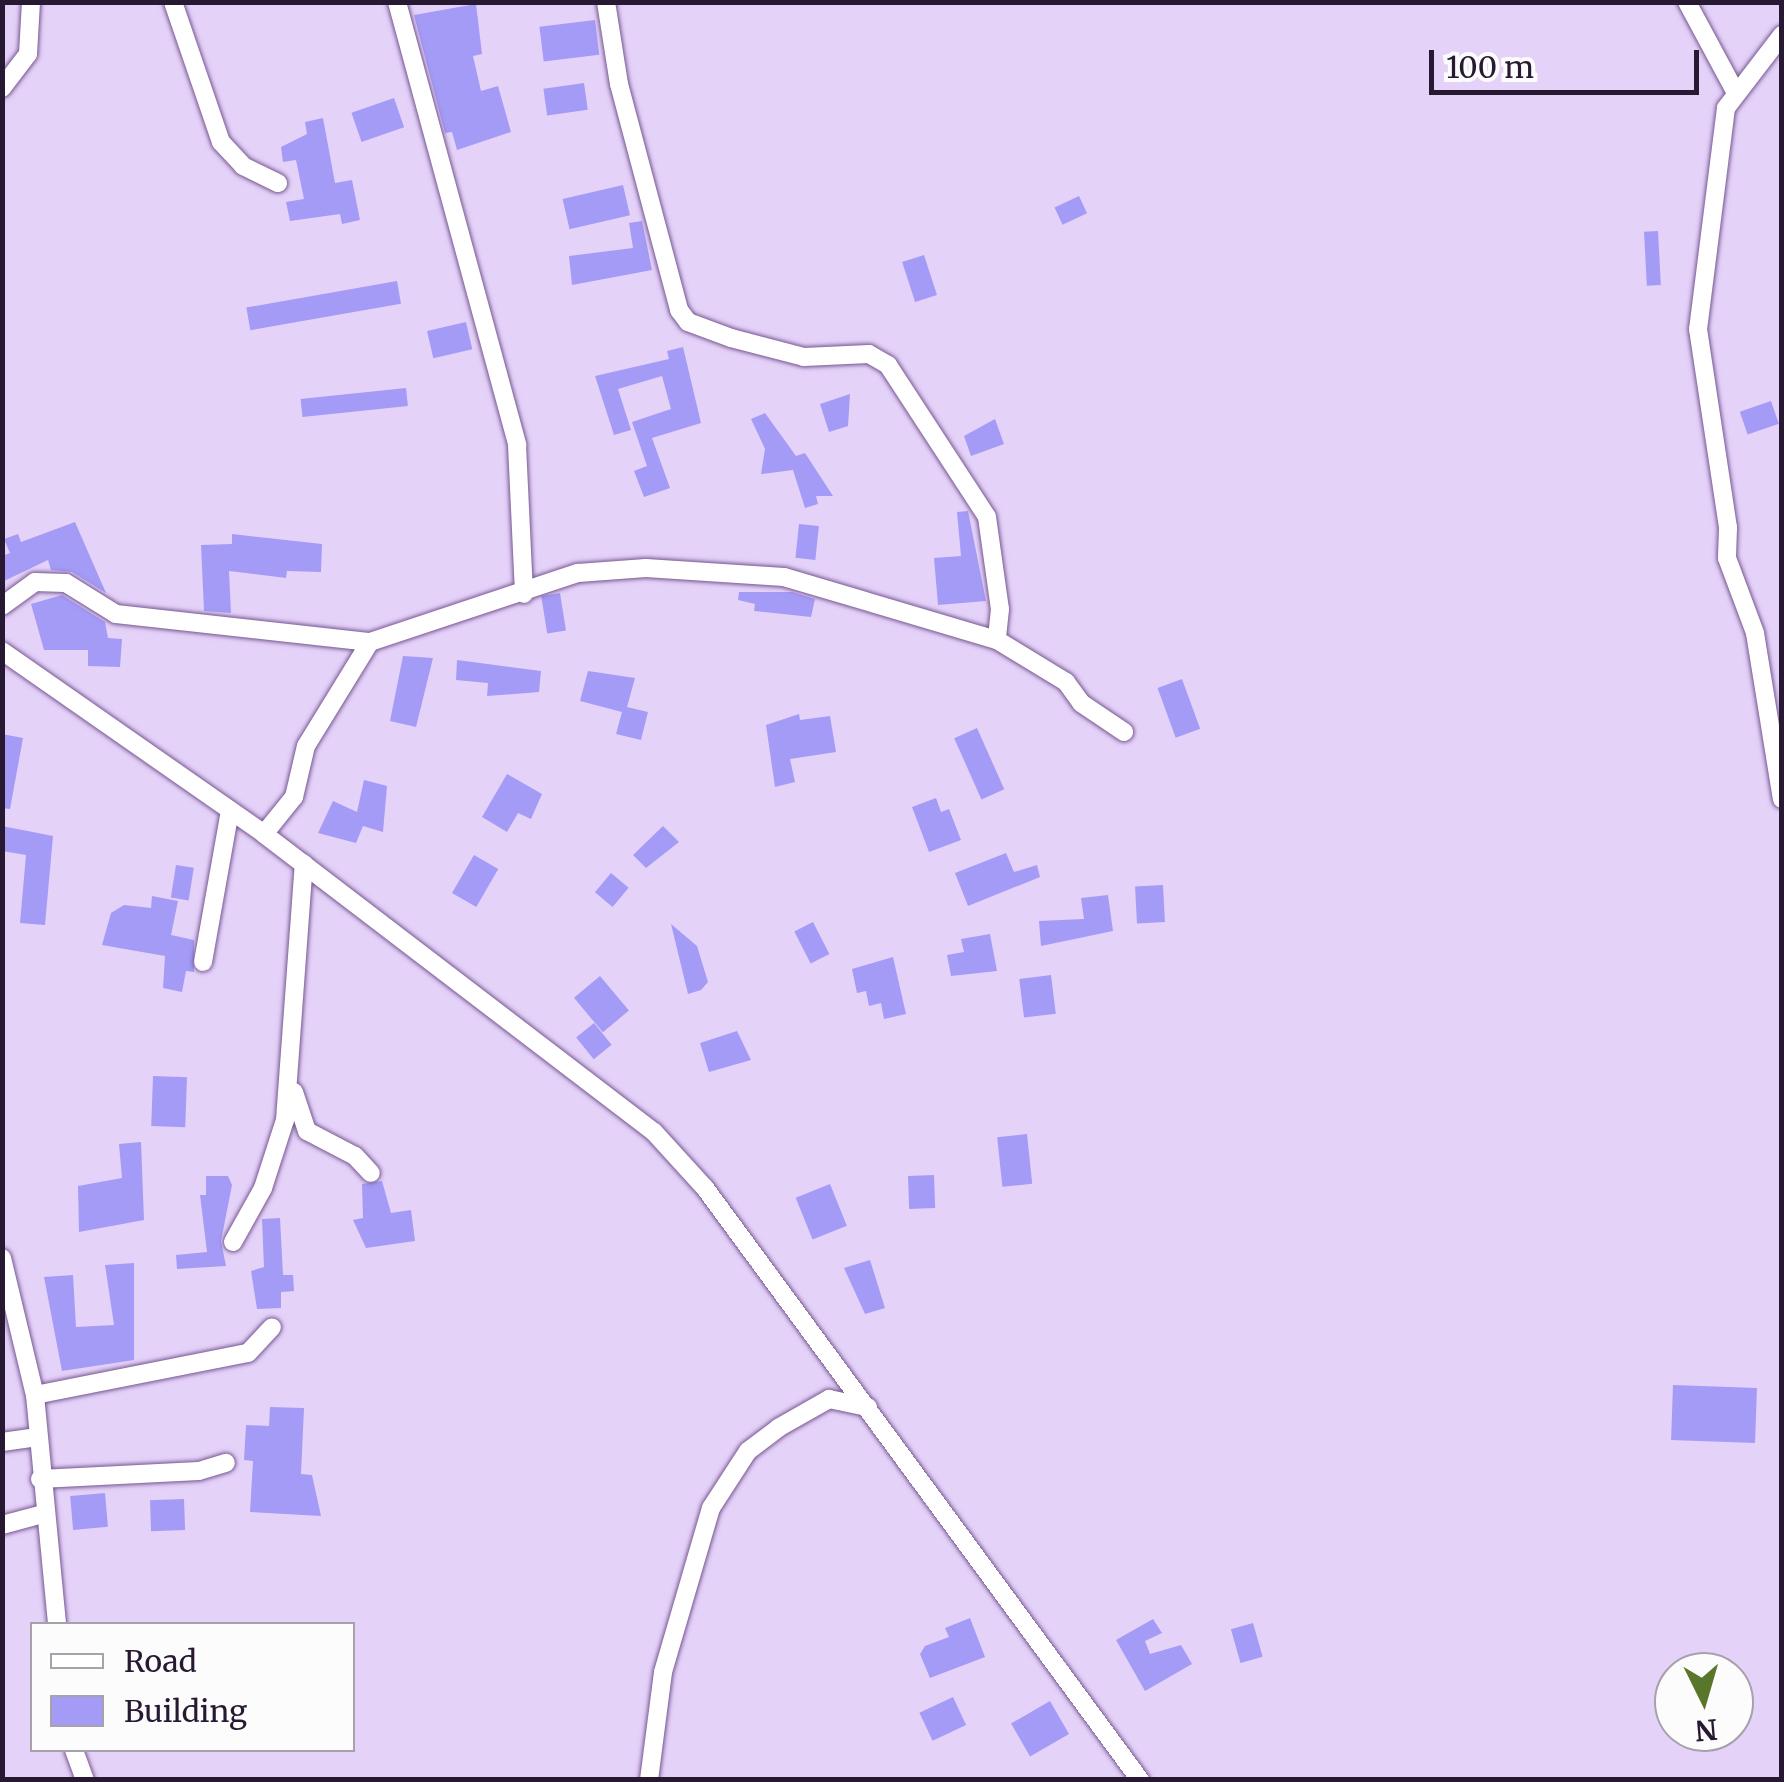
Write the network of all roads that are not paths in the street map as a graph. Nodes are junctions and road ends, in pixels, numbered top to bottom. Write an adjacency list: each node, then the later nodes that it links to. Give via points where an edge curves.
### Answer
1 (31, 2): 7 (street, via 28,54)
2 (173, 2): 9 (street, via 220,142 244,166)
3 (397, 2): 10 (street, via 446,200 510,410)
4 (606, 2): 12 (street, via 619,84 680,310 688,322 731,338 804,357 869,354 888,365 986,517 1000,609)
5 (1688, 2): 8 (street)
6 (1782, 35): 8 (street)
7 (2, 88)
8 (1736, 93): 16 (street, via 1722,135 1698,329 1727,558 1754,633)
9 (278, 183)
10 (524, 594): 12 (street, via 578,573 646,568 784,577); 13 (street)
11 (2, 606): 13 (street, via 35,582 66,584 116,614)
12 (997, 640): 15 (street, via 1066,682 1082,703)
13 (370, 642): 18 (street, via 306,746 294,798)
14 (2, 651): 17 (street)
15 (1124, 732)
16 (1782, 799)
17 (230, 810): 18 (street); 20 (street)
18 (264, 834): 19 (street)
19 (304, 864): 21 (street); 27 (street, via 654,1132 704,1188)
20 (203, 962)
21 (290, 1077): 22 (street, via 307,1132 355,1156); 23 (street, via 278,1152)
22 (371, 1173)
23 (232, 1242)
24 (2, 1258): 26 (street)
25 (272, 1327): 26 (street, via 248,1353)
26 (36, 1395): 28 (street)
27 (868, 1407): 37 (street, via 828,1399 778,1428 748,1451 712,1508 667,1656); 38 (street)
28 (38, 1437): 29 (street); 31 (street)
29 (2, 1442)
30 (226, 1464): 31 (street)
31 (40, 1479): 32 (street)
32 (43, 1514): 33 (street); 34 (street)
33 (2, 1525)
34 (56, 1622)
35 (75, 1752): 36 (street)
36 (85, 1780)
37 (649, 1780)
38 (1140, 1780)

